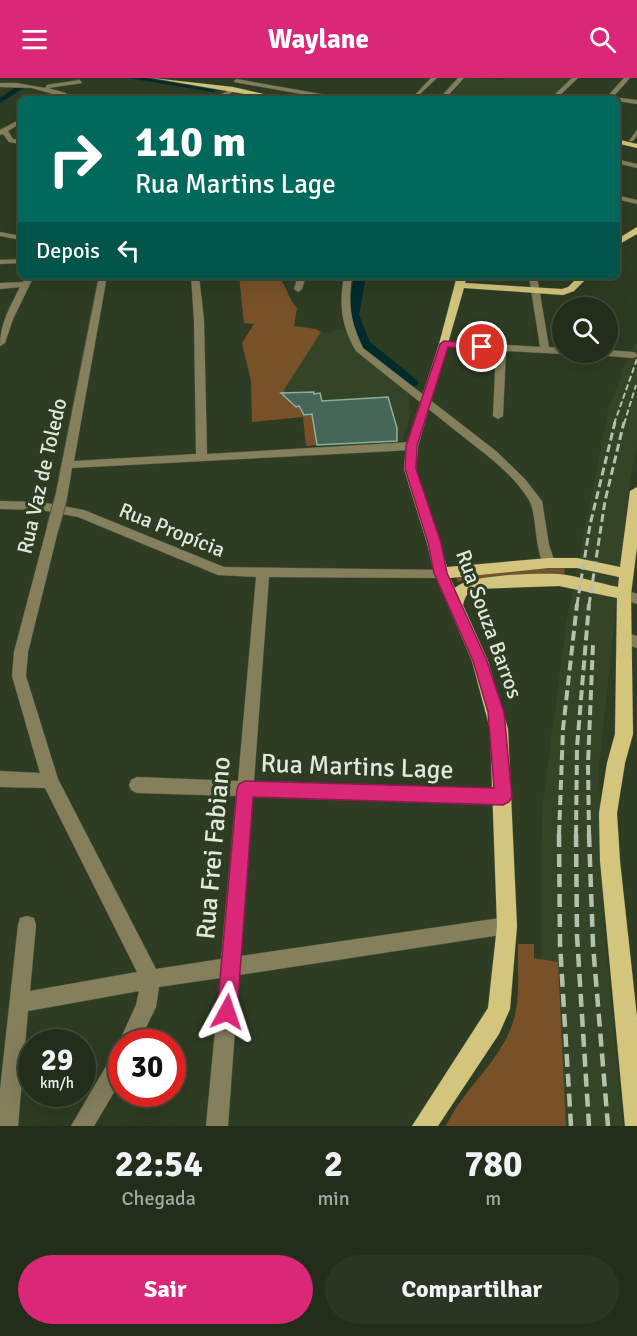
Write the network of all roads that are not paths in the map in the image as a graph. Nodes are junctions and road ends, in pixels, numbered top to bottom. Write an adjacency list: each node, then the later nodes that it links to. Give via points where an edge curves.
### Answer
1 (155, 78): 8 (main road)
2 (434, 78): 10 (street)
3 (461, 78): 15 (street)
4 (575, 78): 16 (street)
5 (627, 78): 17 (street)
6 (0, 85): 7 (street)
7 (38, 88): 11 (street); 12 (street, via 80,82)
8 (232, 91): 9 (main road); 9 (main road); 14 (street)
9 (247, 93): 13 (main road)
10 (418, 93)
11 (63, 96)
12 (67, 96)
13 (261, 96)
14 (299, 96)
15 (444, 96)
16 (556, 96)
17 (611, 96)
18 (620, 100): 19 (street)
19 (637, 102)
20 (18, 123): 21 (street)
21 (3, 132): 25 (street)
22 (637, 132): 23 (street)
23 (631, 140)
24 (620, 142): 26 (main road)
25 (18, 144)
26 (637, 146)
27 (620, 162): 28 (street)
28 (637, 166)
29 (620, 198): 30 (street)
30 (637, 202)
31 (637, 230): 34 (main road)
32 (0, 234): 35 (street)
33 (620, 235): 34 (main road)
34 (627, 236): 36 (main road)
35 (18, 237)
36 (620, 241)
37 (18, 261): 38 (street)
38 (0, 262)
39 (102, 279): 62 (street, Rua Vaz de Toledo)
40 (195, 279): 61 (street)
41 (301, 279): 48 (street)
42 (348, 279): 58 (street, via 344,300 348,326 359,348)
43 (532, 279): 49 (street)
44 (581, 279): 49 (main road, via 566,291)
45 (27, 280): 47 (street); 50 (street)
46 (461, 280): 49 (main road); 52 (main road, Rua Souza Barros)
47 (0, 286)
48 (298, 289)
49 (533, 290): 54 (street)
50 (4, 319): 51 (street)
51 (0, 343)
52 (444, 344): 53 (street); 58 (main road, Rua Souza Barros)
53 (501, 348): 54 (street); 59 (street)
54 (545, 350): 55 (street)
55 (552, 350)
56 (618, 354): 57 (street)
57 (633, 355)
58 (426, 403): 60 (main road, Rua Souza Barros); 66 (street, via 507,466 532,495)
59 (498, 416)
60 (412, 446): 61 (street); 69 (main road, Rua Souza Barros, via 410,469 434,543)
61 (202, 458): 62 (street)
62 (68, 465): 75 (street, Rua Vaz de Toledo, bridge, via 21,652 19,676)
63 (637, 491): 65 (main road)
64 (0, 505): 68 (street, Rua Propícia, via 69,510 215,570)
65 (635, 509): 67 (main road)
66 (549, 563): 67 (main road, via 577,563); 69 (main road)
67 (625, 573): 70 (main road)
68 (263, 574): 69 (street, Rua Propícia); 77 (street, Rua Frei Fabiano)
69 (439, 578): 71 (main road, Rua Souza Barros)
70 (630, 597): 71 (main road, via 559,580 477,583 459,591); 72 (main road)
71 (455, 606): 78 (main road, Rua Souza Barros, via 480,661 496,712)
72 (630, 640): 73 (main road)
73 (630, 738): 90 (main road, via 616,763 608,813)
74 (0, 779): 75 (street)
75 (50, 781): 82 (street, Rua Vaz de Toledo)
76 (137, 785): 77 (street, Rua Martins Lage)
77 (245, 789): 78 (street, Rua Martins Lage); 81 (street, Rua Frei Fabiano)
78 (503, 797): 80 (main road, Rua Souza Barros)
79 (27, 925): 83 (street)
80 (507, 926): 81 (street); 89 (main road, Rua Souza Barros, via 499,1009)
81 (231, 967): 82 (street); 88 (street, Rua Frei Fabiano)
82 (151, 979): 83 (street); 84 (street, via 146,1007)
83 (19, 1003): 86 (street)
84 (135, 1029)
85 (108, 1082): 87 (street)
86 (7, 1126)
87 (82, 1126)
88 (217, 1126)
89 (424, 1126)
90 (637, 1126)

